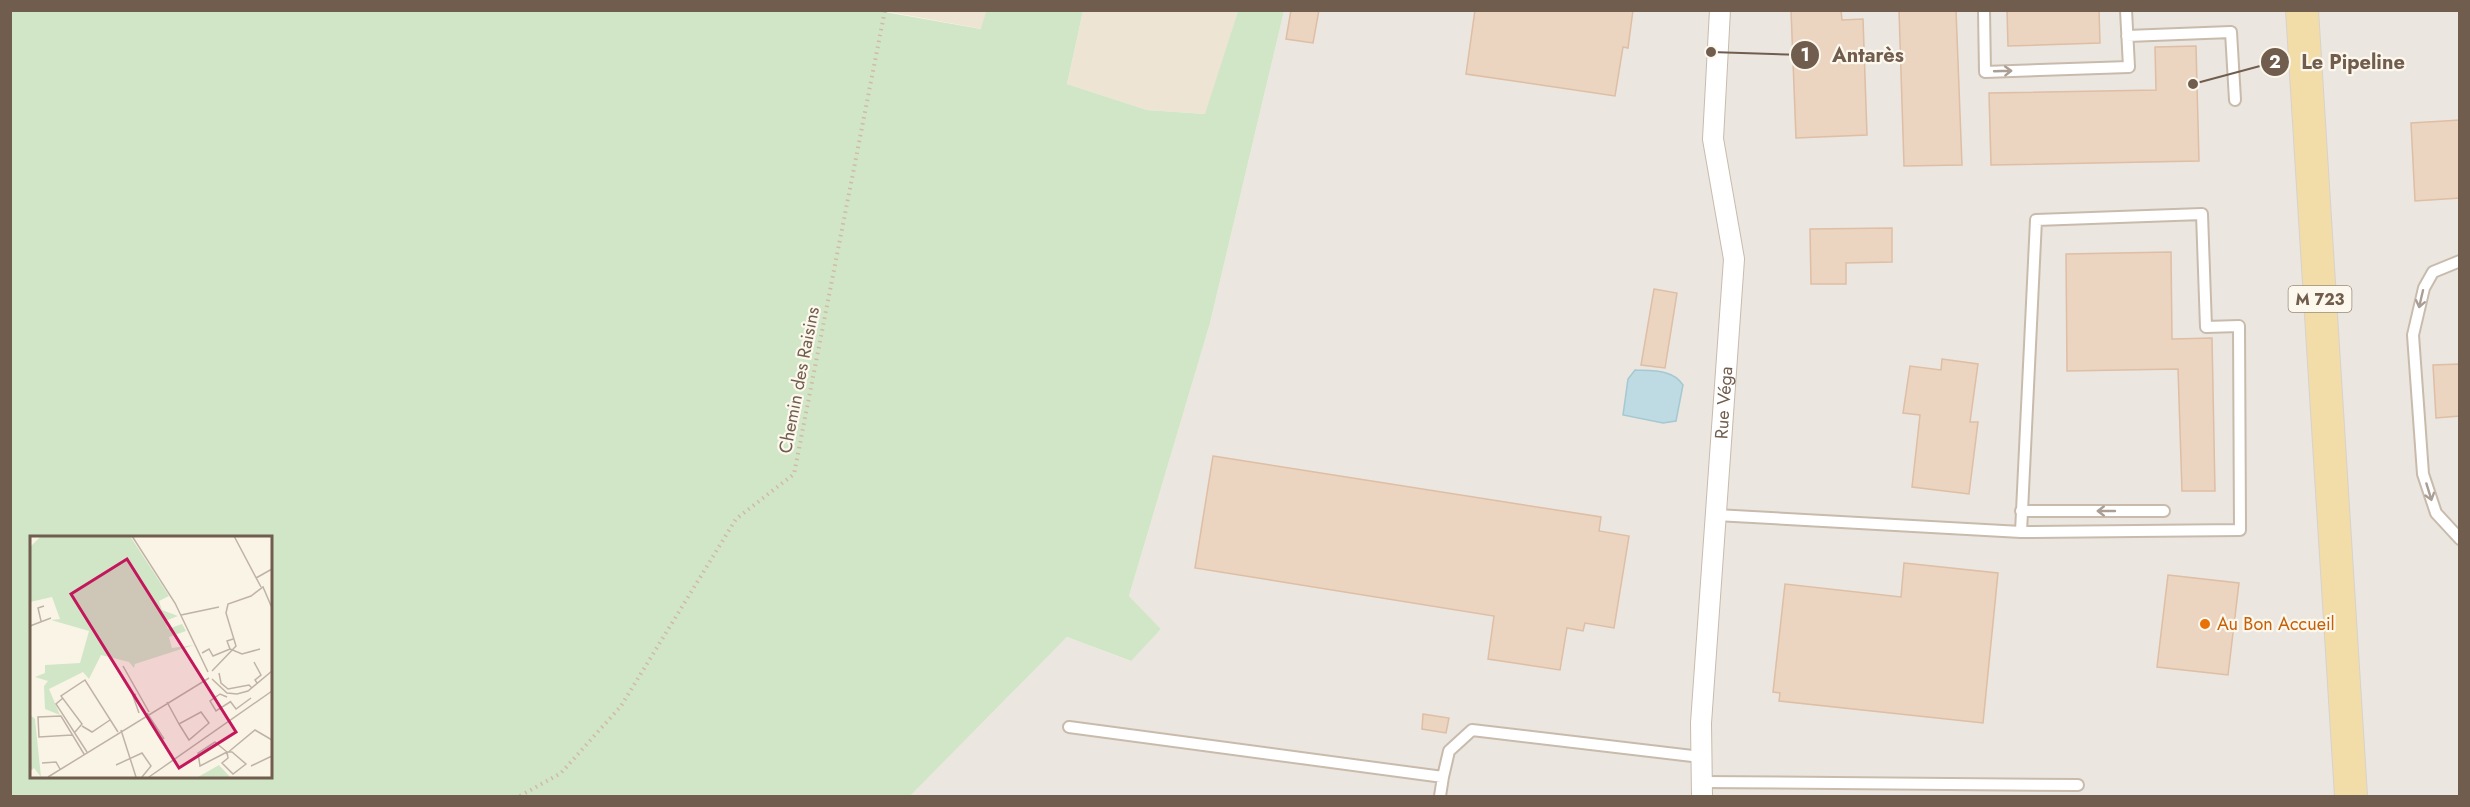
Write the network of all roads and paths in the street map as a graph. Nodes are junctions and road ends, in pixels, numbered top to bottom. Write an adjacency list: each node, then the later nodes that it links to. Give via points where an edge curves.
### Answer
1 (885, 10): 19 (path, Chemin des Raisins, via 794,474 736,519 621,706 561,773)
2 (1720, 10): 11 (street, Rue Véga, via 1713,139 1734,259)
3 (1984, 10): 6 (lane, one-way to 6, via 1985,72 2129,67)
4 (2126, 10): 6 (lane)
5 (2302, 10): 21 (main road, M 723)
6 (2127, 36): 7 (lane, via 2231,32)
7 (2235, 100)
8 (2460, 261): 13 (lane, one-way to 13, via 2433,272 2424,288 2413,335 2424,474 2436,513)
9 (2022, 511): 10 (lane, one-way to 9); 12 (lane); 12 (lane, via 2036,220 2202,214 2206,327 2239,327 2240,530)
10 (2164, 511)
11 (1716, 515): 12 (lane); 15 (street, Rue Véga)
12 (2021, 532)
13 (2460, 539)
14 (1069, 727): 16 (lane)
15 (1701, 757): 16 (lane, via 1472,730 1449,751); 18 (street, Rue Véga)
16 (1443, 777): 20 (lane)
17 (2078, 785): 18 (lane)
18 (1702, 789)
19 (520, 796)
20 (1440, 796)
21 (2351, 796)

